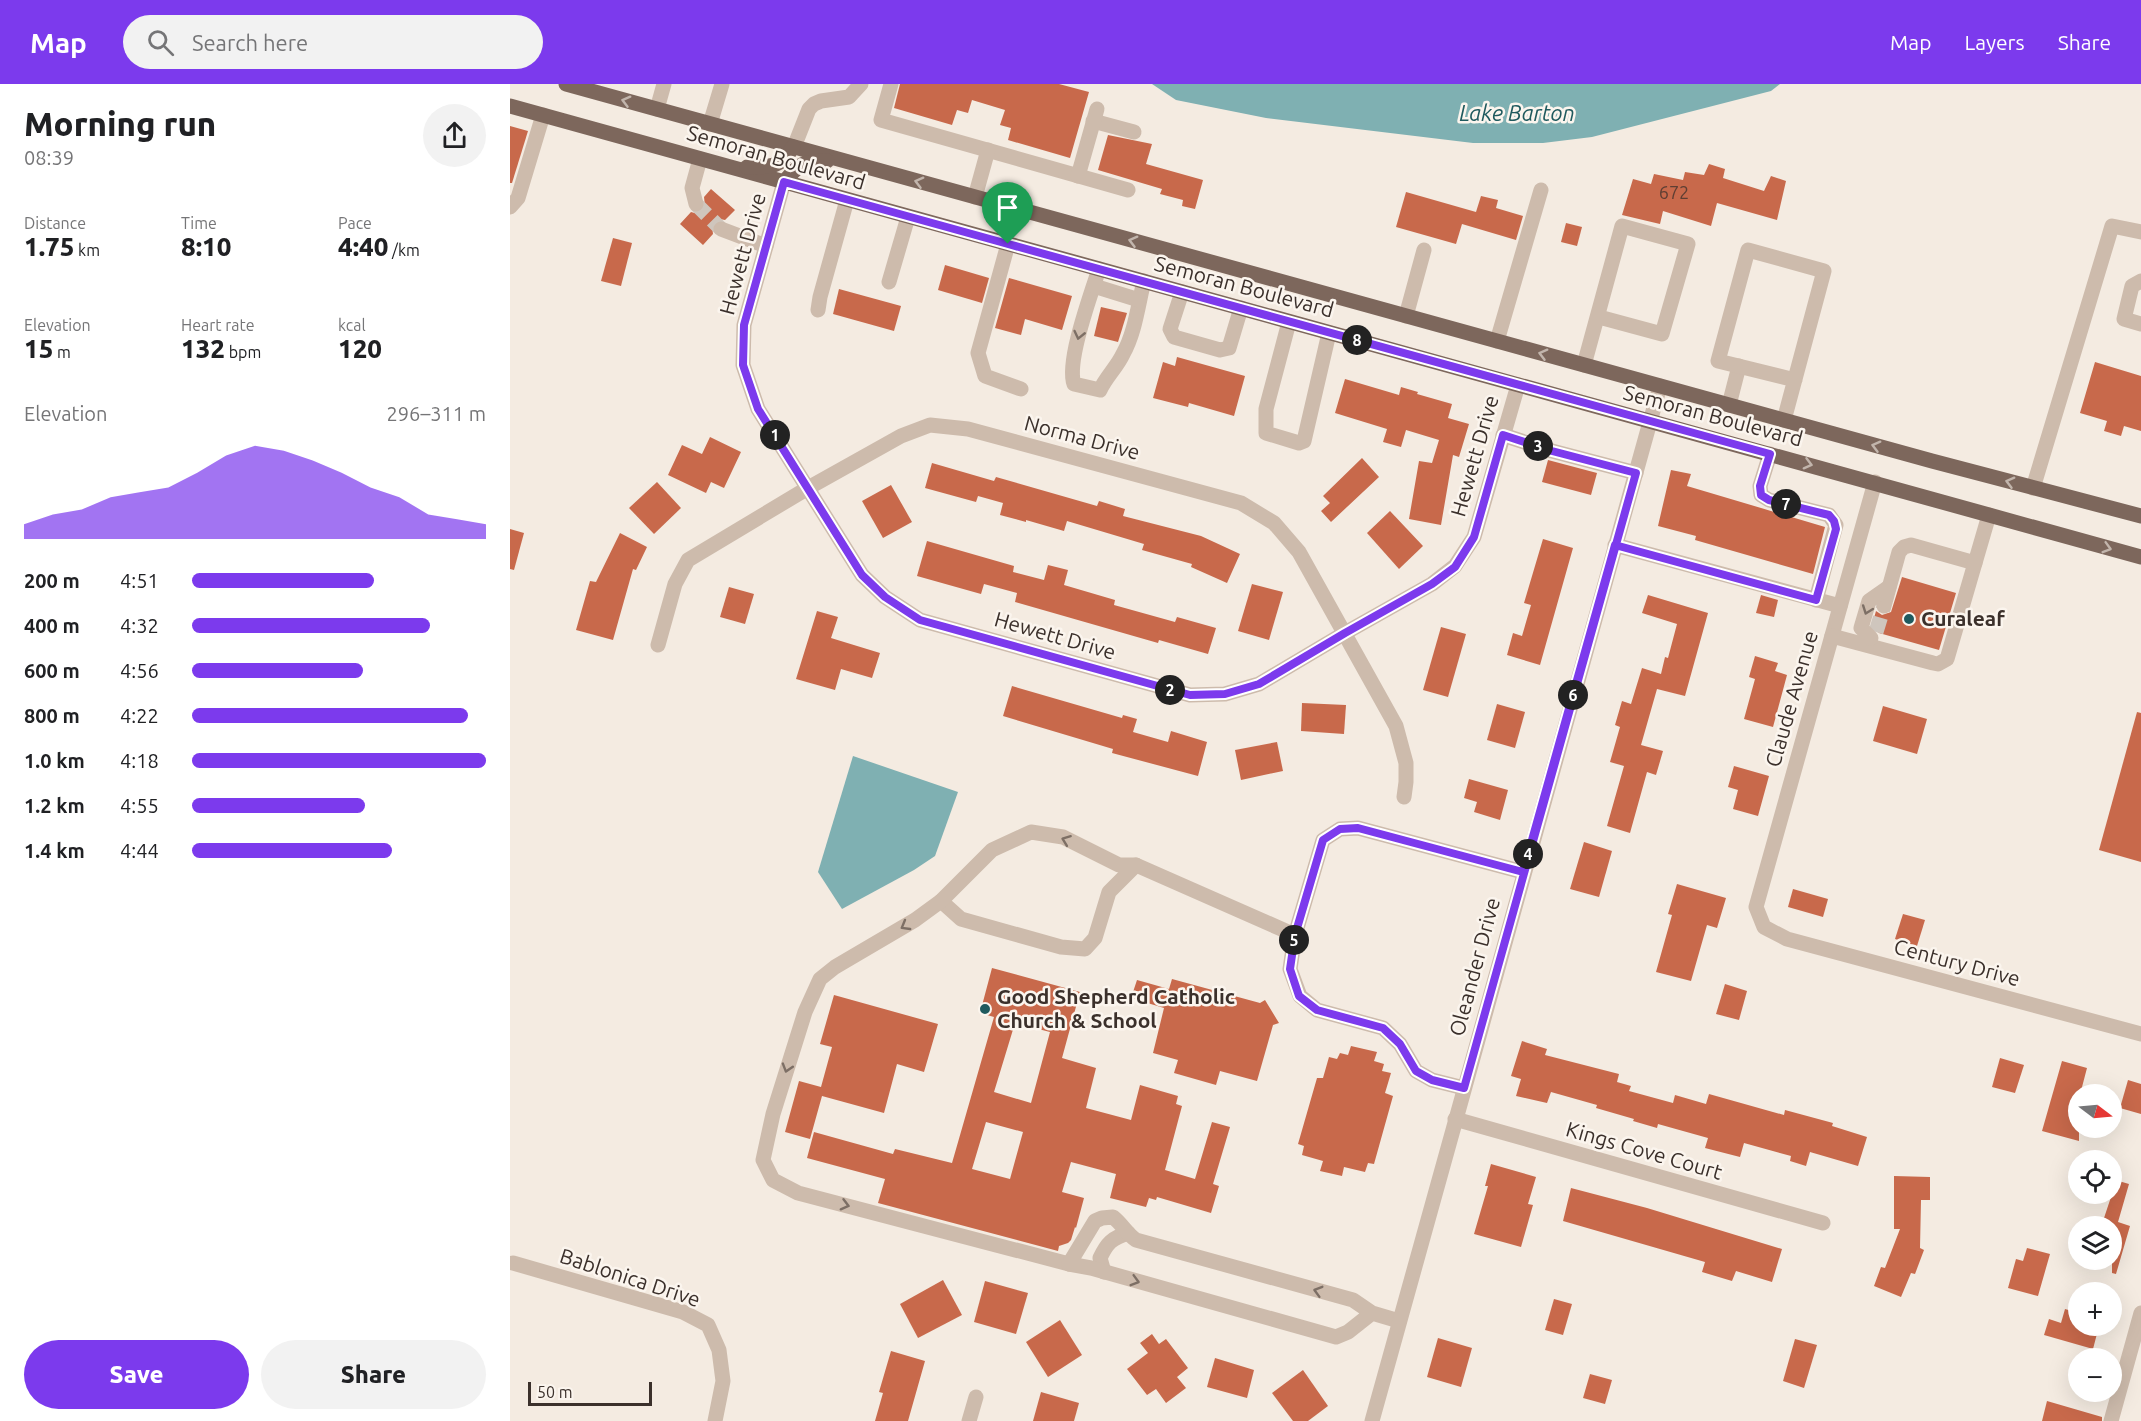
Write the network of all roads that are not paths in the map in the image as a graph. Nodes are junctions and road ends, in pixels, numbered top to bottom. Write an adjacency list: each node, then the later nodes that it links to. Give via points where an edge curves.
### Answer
1 (566, 84): 7 (main road, Semoran Boulevard, one-way to 1)
2 (664, 84): 7 (street)
3 (722, 84): 9 (street)
4 (861, 84): 11 (street, via 849,97 821,100 809,109)
5 (891, 84): 12 (street, via 881,120)
6 (510, 105): 8 (main road, Semoran Boulevard)
7 (657, 109): 9 (main road, Semoran Boulevard)
8 (543, 115): 13 (main road, Semoran Boulevard); 23 (street, via 518,198)
9 (710, 124): 11 (main road, Semoran Boulevard)
10 (1134, 132): 16 (street, via 1095,115)
11 (794, 147): 14 (main road, Semoran Boulevard); 15 (main road, via 784,161 767,167)
12 (988, 150): 16 (street); 20 (street)
13 (700, 159): 15 (main road, Semoran Boulevard); 22 (street, via 692,188)
14 (845, 161): 17 (main road, via 812,161 797,166); 20 (main road, Semoran Boulevard, one-way to 14)
15 (732, 168): 17 (main road, Semoran Boulevard)
16 (1078, 176): 18 (street)
17 (784, 182): 21 (main road, Semoran Boulevard); 28 (street, Hewett Drive)
18 (1128, 190)
19 (1541, 190): 44 (street)
20 (975, 197): 39 (main road, Semoran Boulevard, one-way to 20)
21 (847, 200): 24 (main road, Semoran Boulevard); 38 (street)
22 (696, 204)
23 (510, 207)
24 (908, 217): 27 (main road, Semoran Boulevard); 32 (street)
25 (721, 229): 28 (street)
26 (2141, 232): 59 (street, via 2112,226)
27 (1008, 244): 30 (main road, Semoran Boulevard); 50 (street, via 978,353 985,376)
28 (766, 246): 58 (street, Hewett Drive, via 744,325 743,365 758,409)
29 (1424, 250): 39 (street)
30 (1099, 269): 33 (main road, Semoran Boulevard); 34 (street)
31 (2141, 280): 42 (street, via 2132,286 2124,319)
32 (889, 282)
33 (1144, 282): 35 (main road, Semoran Boulevard); 36 (street)
34 (1094, 286): 36 (street); 36 (street, one-way to 36, via 1079,334 1071,377 1074,384 1100,390 1123,355)
35 (1182, 292): 37 (main road, Semoran Boulevard); 37 (street, via 1170,329 1174,337 1220,350 1229,348)
36 (1139, 300)
37 (1241, 308): 41 (main road, Semoran Boulevard)
38 (818, 310)
39 (1406, 316): 44 (main road, Semoran Boulevard)
40 (1599, 317): 40 (street, via 1622,226 1688,244 1662,334); 45 (street)
41 (1289, 321): 43 (main road, Semoran Boulevard); 43 (street, via 1266,409 1266,433 1299,443 1304,441)
42 (2141, 324)
43 (1329, 333): 48 (main road, Semoran Boulevard)
44 (1497, 341): 45 (main road, Semoran Boulevard, one-way to 44)
45 (1584, 365): 49 (main road, Semoran Boulevard)
46 (1739, 366): 47 (street); 47 (street, via 1718,361 1748,250 1824,270); 51 (street)
47 (1795, 380): 52 (street)
48 (1518, 385): 53 (main road, Semoran Boulevard); 54 (street, Hewett Drive)
49 (1660, 386): 51 (main road, Semoran Boulevard); 53 (street, Oleander Drive)
50 (1022, 389)
51 (1729, 405): 52 (main road, Semoran Boulevard)
52 (1784, 420): 59 (main road, Semoran Boulevard, one-way to 52)
53 (1650, 421): 55 (main road, Semoran Boulevard); 56 (street, Oleander Drive)
54 (1503, 435): 56 (street); 69 (street, Hewett Drive, via 1474,537 1455,567)
55 (1770, 454): 57 (main road, Semoran Boulevard, one-way to 57); 66 (street, via 1761,495 1829,515 1836,525)
56 (1636, 473): 62 (street, Oleander Drive)
57 (1875, 482): 60 (main road, Semoran Boulevard); 67 (street, Claude Avenue)
58 (808, 488): 69 (street, Hewett Drive, via 862,575 885,597 920,620 1190,695 1225,694 1259,684); 69 (street, Norma Drive, via 901,436 930,425 968,429 1241,503 1274,523 1299,552); 72 (street, Norma Drive, via 688,560 675,584)
59 (2033, 488): 61 (main road, Semoran Boulevard)
60 (1989, 514): 63 (main road, Semoran Boulevard, one-way to 63); 64 (street)
61 (2141, 516)
62 (1615, 545): 66 (street); 75 (street, Oleander Drive)
63 (2141, 557)
64 (1976, 563): 65 (street, via 1911,545 1899,552); 71 (street, via 1947,659 1933,663)
65 (1889, 587): 68 (street); 71 (street, one-way to 71, via 1869,601 1862,628)
66 (1816, 600): 67 (street)
67 (1840, 606): 70 (street, Claude Avenue)
68 (1884, 606)
69 (1345, 633): 73 (street, Norma Drive, via 1396,726 1406,763)
70 (1832, 636): 71 (street); 77 (street, Claude Avenue, via 1756,907)
71 (1872, 639)
72 (658, 645)
73 (1404, 797)
74 (1136, 865): 76 (street, one-way to 76, via 1119,865 1063,837 1031,832 992,850); 76 (street, via 1109,892 1095,938 1085,949 1061,947 961,919); 78 (street)
75 (1523, 872): 78 (street, via 1358,828 1340,829 1323,840); 80 (street, Oleander Drive)
76 (941, 901): 85 (street, one-way to 85, via 820,979 805,1012 763,1160 773,1180 798,1193)
77 (1764, 927): 79 (street, Century Drive, via 1787,939)
78 (1295, 935): 80 (street, via 1290,969 1299,996 1317,1010 1383,1028 1400,1044 1416,1071 1432,1080)
79 (2141, 1034)
80 (1464, 1088): 81 (street, Oleander Drive)
81 (1455, 1119): 82 (street, Kings Cove Court); 89 (street, Oleander Drive)
82 (1822, 1223)
83 (1128, 1233): 85 (street, via 1113,1217 1095,1221); 86 (street, via 1114,1237 1105,1247 1100,1258); 88 (street, one-way to 83, via 1353,1300 1136,1240)
84 (513, 1263): 91 (street, Bablonica Drive, via 683,1312 708,1325 719,1350 723,1381)
85 (1069, 1264): 86 (street)
86 (1104, 1272): 88 (street, one-way to 88, via 1336,1337)
87 (2141, 1312): 94 (street)
88 (1372, 1313): 89 (street)
89 (1399, 1321): 93 (street, Oleander Drive)
90 (976, 1397): 92 (street)
91 (715, 1421)
92 (969, 1421)
93 (1372, 1421)
94 (2111, 1421)

